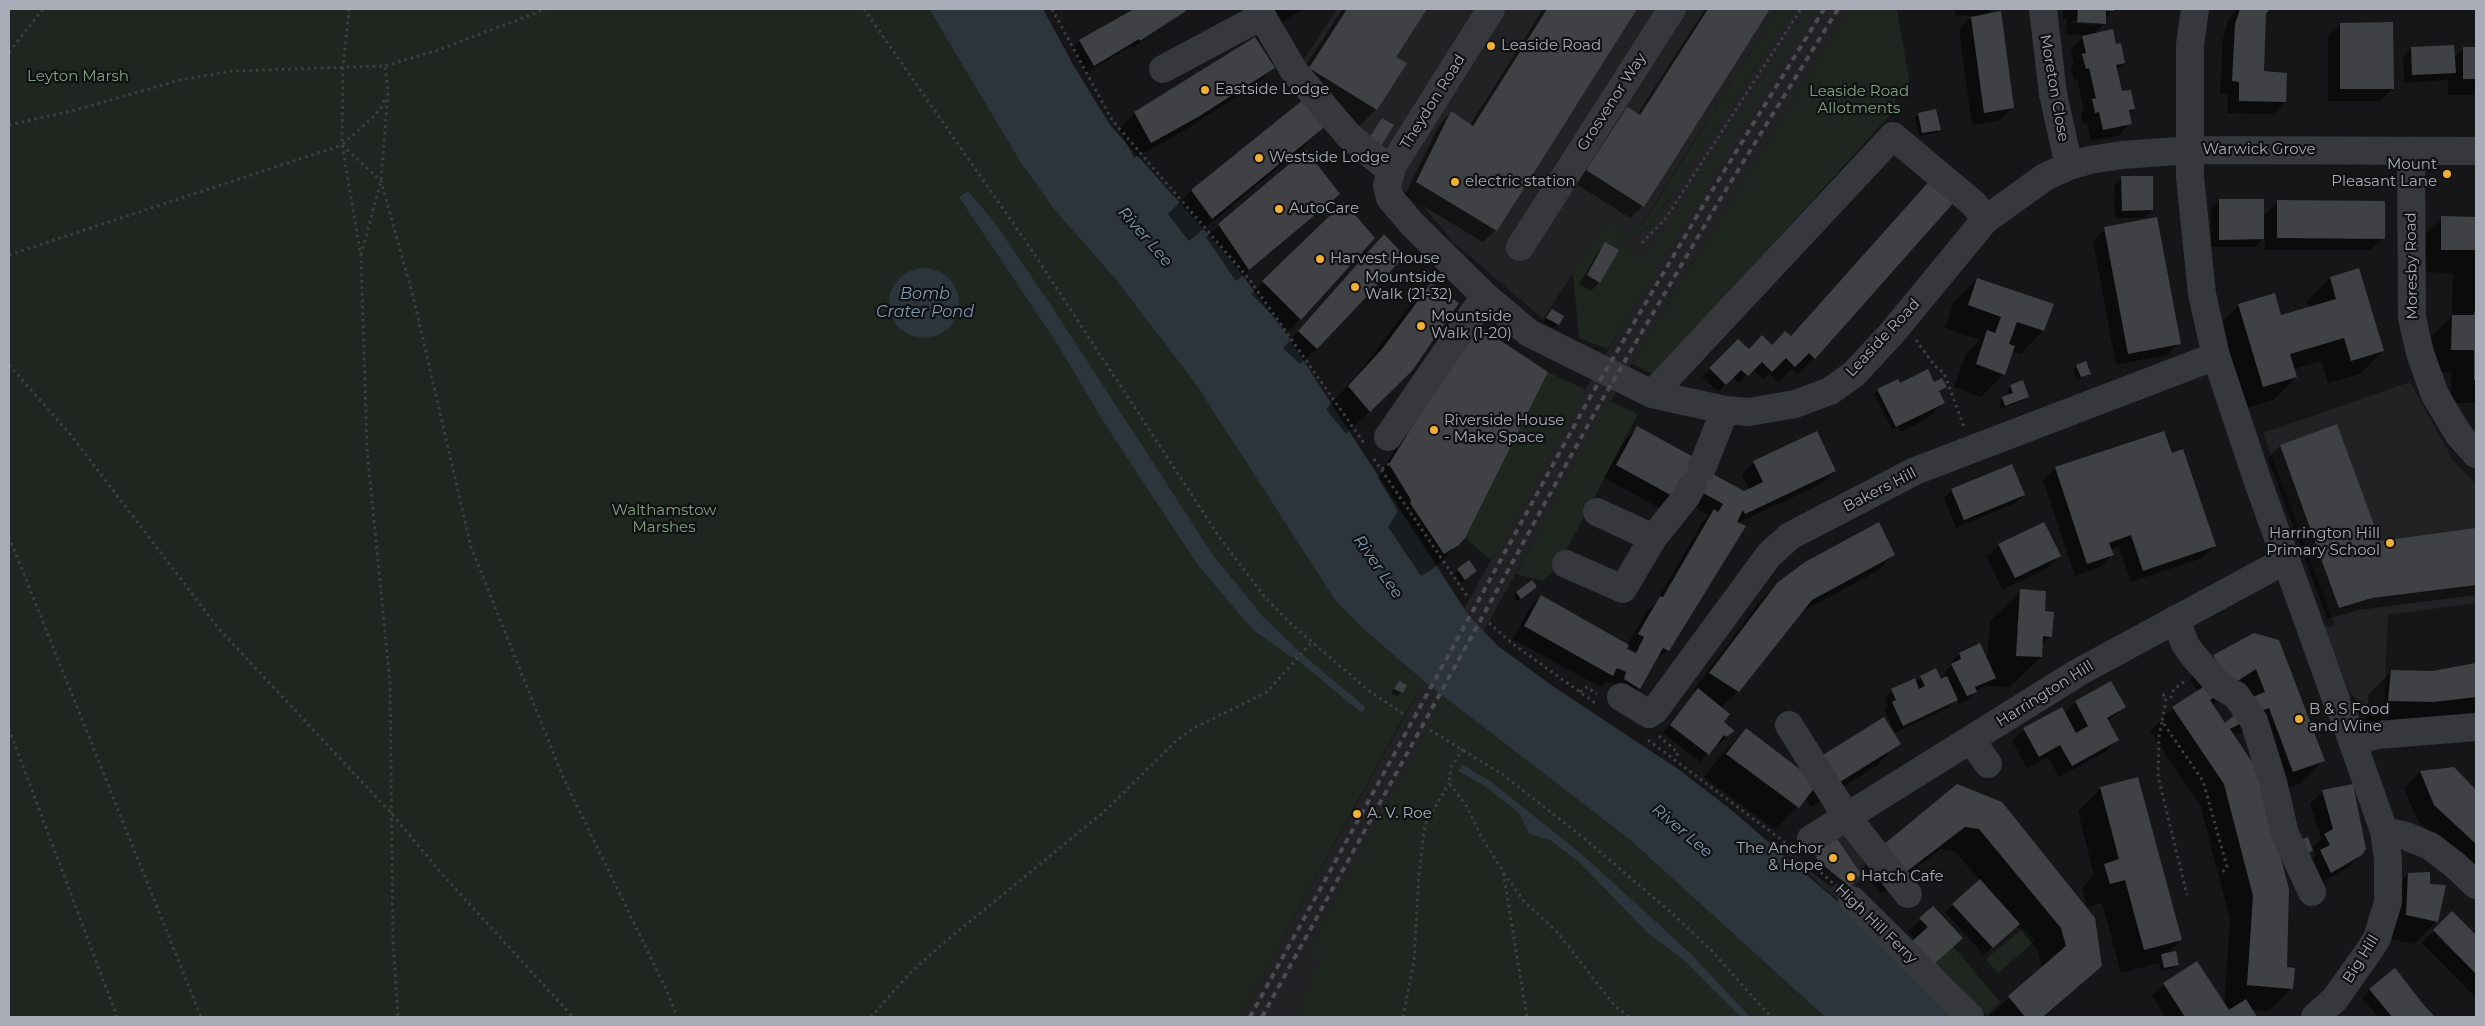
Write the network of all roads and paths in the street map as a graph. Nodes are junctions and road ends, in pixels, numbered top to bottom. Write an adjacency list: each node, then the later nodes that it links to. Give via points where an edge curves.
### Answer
1 (43, 9): 11 (path)
2 (349, 9): 13 (path)
3 (546, 9): 12 (path)
4 (864, 9): 46 (path, via 1031,249 1220,538 1264,596)
5 (1052, 9): 37 (path, via 1112,120 1248,280)
6 (1491, 9): 22 (street, Theydon Road)
7 (1672, 9): 27 (street, Grosvenor Way)
8 (1801, 9): 26 (path, via 1666,218)
9 (2043, 9): 21 (street, Moreton Close, via 2053,94)
10 (2195, 9): 18 (street, via 2190,44)
11 (9, 52)
12 (385, 66): 13 (path); 15 (path)
13 (343, 68): 16 (path, via 232,71 180,80); 17 (path)
14 (1163, 69): 22 (street, via 1262,16 1294,71 1349,136)
15 (388, 91): 17 (path, via 377,112); 23 (path)
16 (9, 125)
17 (342, 145): 23 (path); 28 (path); 29 (path)
18 (2191, 150): 20 (street, Warwick Grove); 21 (street, Leaside Road, via 2122,155); 32 (street, via 2190,177 2197,256)
19 (2476, 150): 20 (street, Warwick Grove)
20 (2411, 151): 38 (street, Moresby Road, via 2412,318 2420,354 2435,395 2459,435)
21 (2069, 166): 25 (street, Leaside Road, via 2045,177)
22 (1391, 171): 24 (street, Theydon Road, via 1386,186)
23 (381, 181): 29 (path); 81 (path, via 413,296 471,547 563,776)
24 (1390, 198): 30 (street, Leaside Road)
25 (1985, 220): 31 (street, Leaside Road); 34 (street, via 1974,204 1892,136)
26 (1642, 243)
27 (1520, 247)
28 (9, 255)
29 (361, 256): 64 (path, via 367,450 390,683)
30 (1485, 296): 34 (street, Leaside Road, via 1529,333); 37 (street)
31 (1899, 325): 35 (path, via 1944,374); 36 (street, Leaside Road, via 1854,374 1830,391 1795,404 1749,412)
32 (2216, 356): 42 (street); 51 (street, Bakers Hill, via 1915,471 1790,536 1769,555)
33 (9, 365): 64 (path, via 70,434 219,629)
34 (1652, 394): 36 (street, Leaside Road)
35 (1956, 409)
36 (1725, 410): 41 (street, via 1686,497)
37 (1375, 446): 44 (path)
38 (2476, 454)
39 (1597, 512): 41 (street)
40 (9, 537): 78 (path)
41 (1653, 538): 43 (street, via 1623,589)
42 (2286, 560): 45 (street, Harrington Hill); 59 (street)
43 (1566, 564)
44 (1469, 599)
45 (2176, 619): 47 (street); 58 (street, Harrington Hill, via 2079,672)
46 (1312, 642): 52 (path, via 1368,690); 82 (path, via 1267,692 1194,728 1177,740 1106,810 910,973)
47 (2192, 654): 50 (path, via 2186,681); 72 (street, via 2220,686 2236,695 2254,721 2285,834)
48 (2163, 694): 50 (path)
49 (1621, 697): 51 (street)
50 (2166, 700): 53 (path)
51 (1649, 714): 61 (path, via 1660,728 1659,737 1678,753)
52 (1405, 715)
53 (2162, 721): 70 (path, via 2203,782 2227,867); 74 (path, via 2158,776)
54 (1789, 725): 65 (street)
55 (2476, 727): 59 (street, via 2378,735)
56 (9, 729): 77 (path)
57 (1430, 730): 60 (path)
58 (1971, 740): 62 (street); 65 (street, Harrington Hill)
59 (2353, 741): 66 (street)
60 (1463, 748): 63 (path, via 1451,767); 86 (path, via 1548,808 1674,915 1710,949)
61 (1674, 759)
62 (1988, 764)
63 (1449, 783): 69 (path, via 1466,805); 83 (path, via 1425,825 1414,961)
64 (392, 814): 79 (path, via 393,939); 80 (path, via 442,874)
65 (1846, 816): 68 (street, Harrington Hill); 73 (street)
66 (2384, 831): 71 (street, via 2430,846); 76 (street, Big Hill, via 2388,902 2377,938)
67 (1777, 836): 68 (path, High Hill Ferry)
68 (1803, 849): 75 (path, High Hill Ferry)
69 (1503, 871): 84 (path); 85 (path, via 1523,900 1558,933 1614,1005)
70 (2222, 873)
71 (2476, 885)
72 (2312, 892)
73 (1908, 894)
74 (2187, 896)
75 (1852, 900): 87 (street, High Hill Ferry)
76 (2342, 1008): 88 (street, Big Hill)
77 (117, 1017)
78 (200, 1017)
79 (398, 1017)
80 (574, 1017)
81 (678, 1017)
82 (871, 1017)
83 (1403, 1017)
84 (1527, 1017)
85 (1629, 1017)
86 (1771, 1017)
87 (1970, 1017)
88 (2315, 1017)

